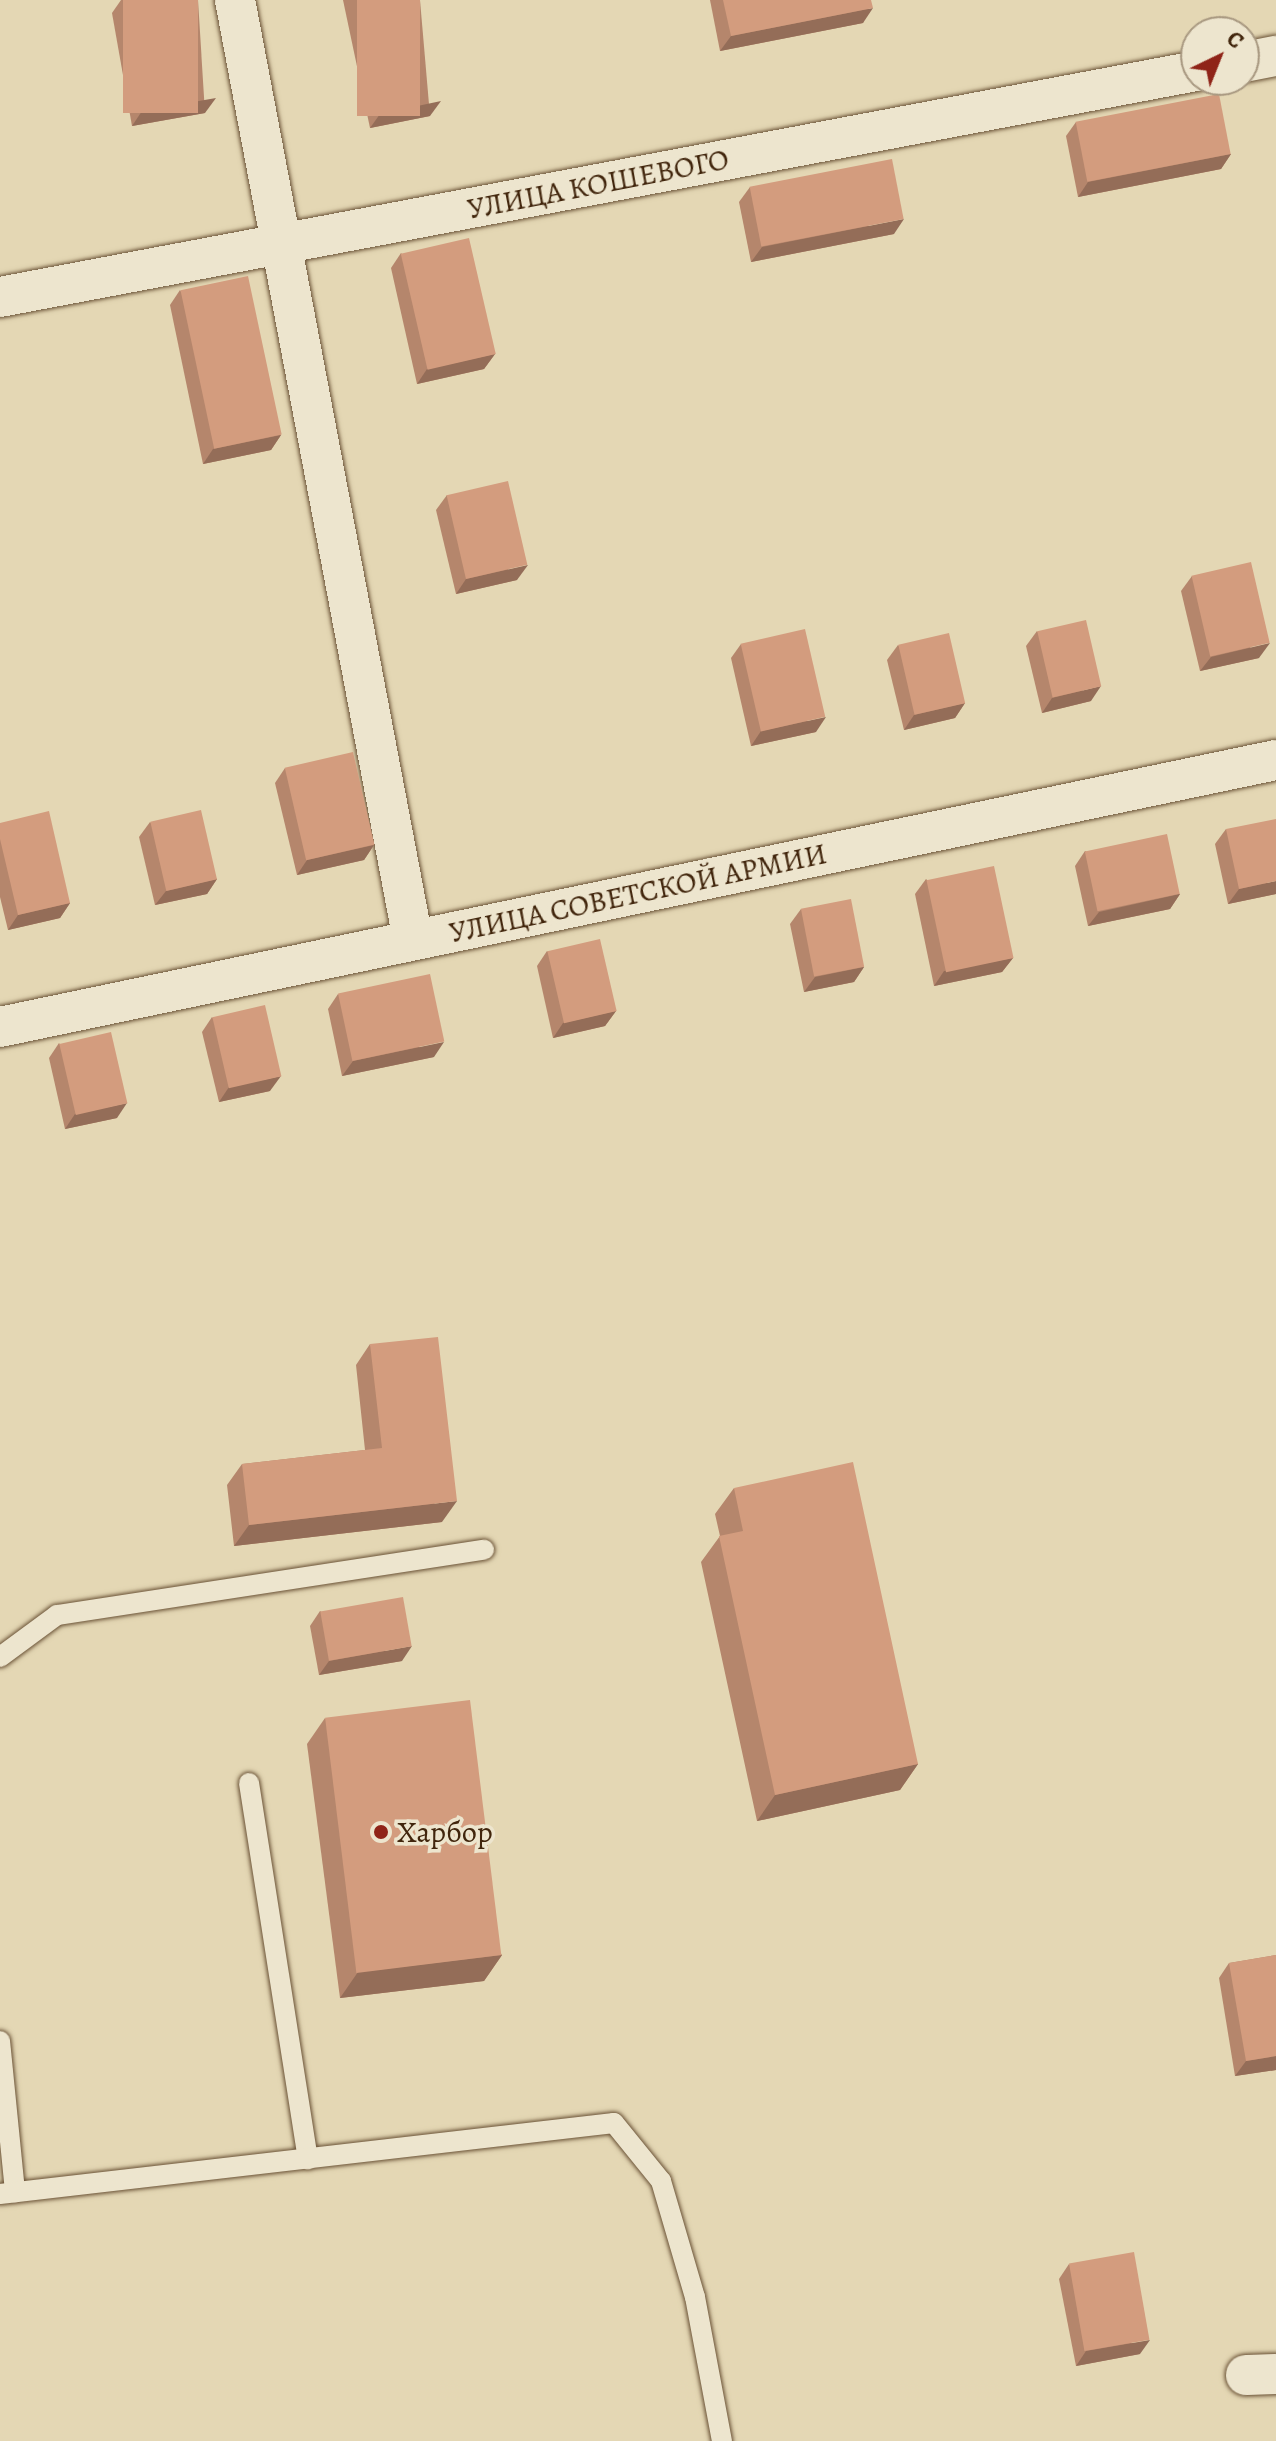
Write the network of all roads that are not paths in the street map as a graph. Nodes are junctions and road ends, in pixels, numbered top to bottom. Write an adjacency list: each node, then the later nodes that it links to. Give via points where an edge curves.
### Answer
1 (235, 0): 3 (street)
2 (1180, 74): 3 (street, УЛИЦА КОШЕВОГО)
3 (283, 243): 4 (street, УЛИЦА КОШЕВОГО); 6 (street)
4 (0, 297)
5 (1276, 760): 6 (street, УЛИЦА СОВЕТСКОЙ АРМИИ)
6 (413, 940): 7 (street, УЛИЦА СОВЕТСКОЙ АРМИИ)
7 (0, 1027)
8 (484, 1550): 9 (lane, via 57,1615)
9 (0, 1657)
10 (249, 1783): 12 (lane)
11 (0, 2041): 13 (lane)
12 (308, 2159): 13 (lane); 14 (lane, via 614,2123 661,2181 695,2297)
13 (7, 2193)
14 (722, 2441)

